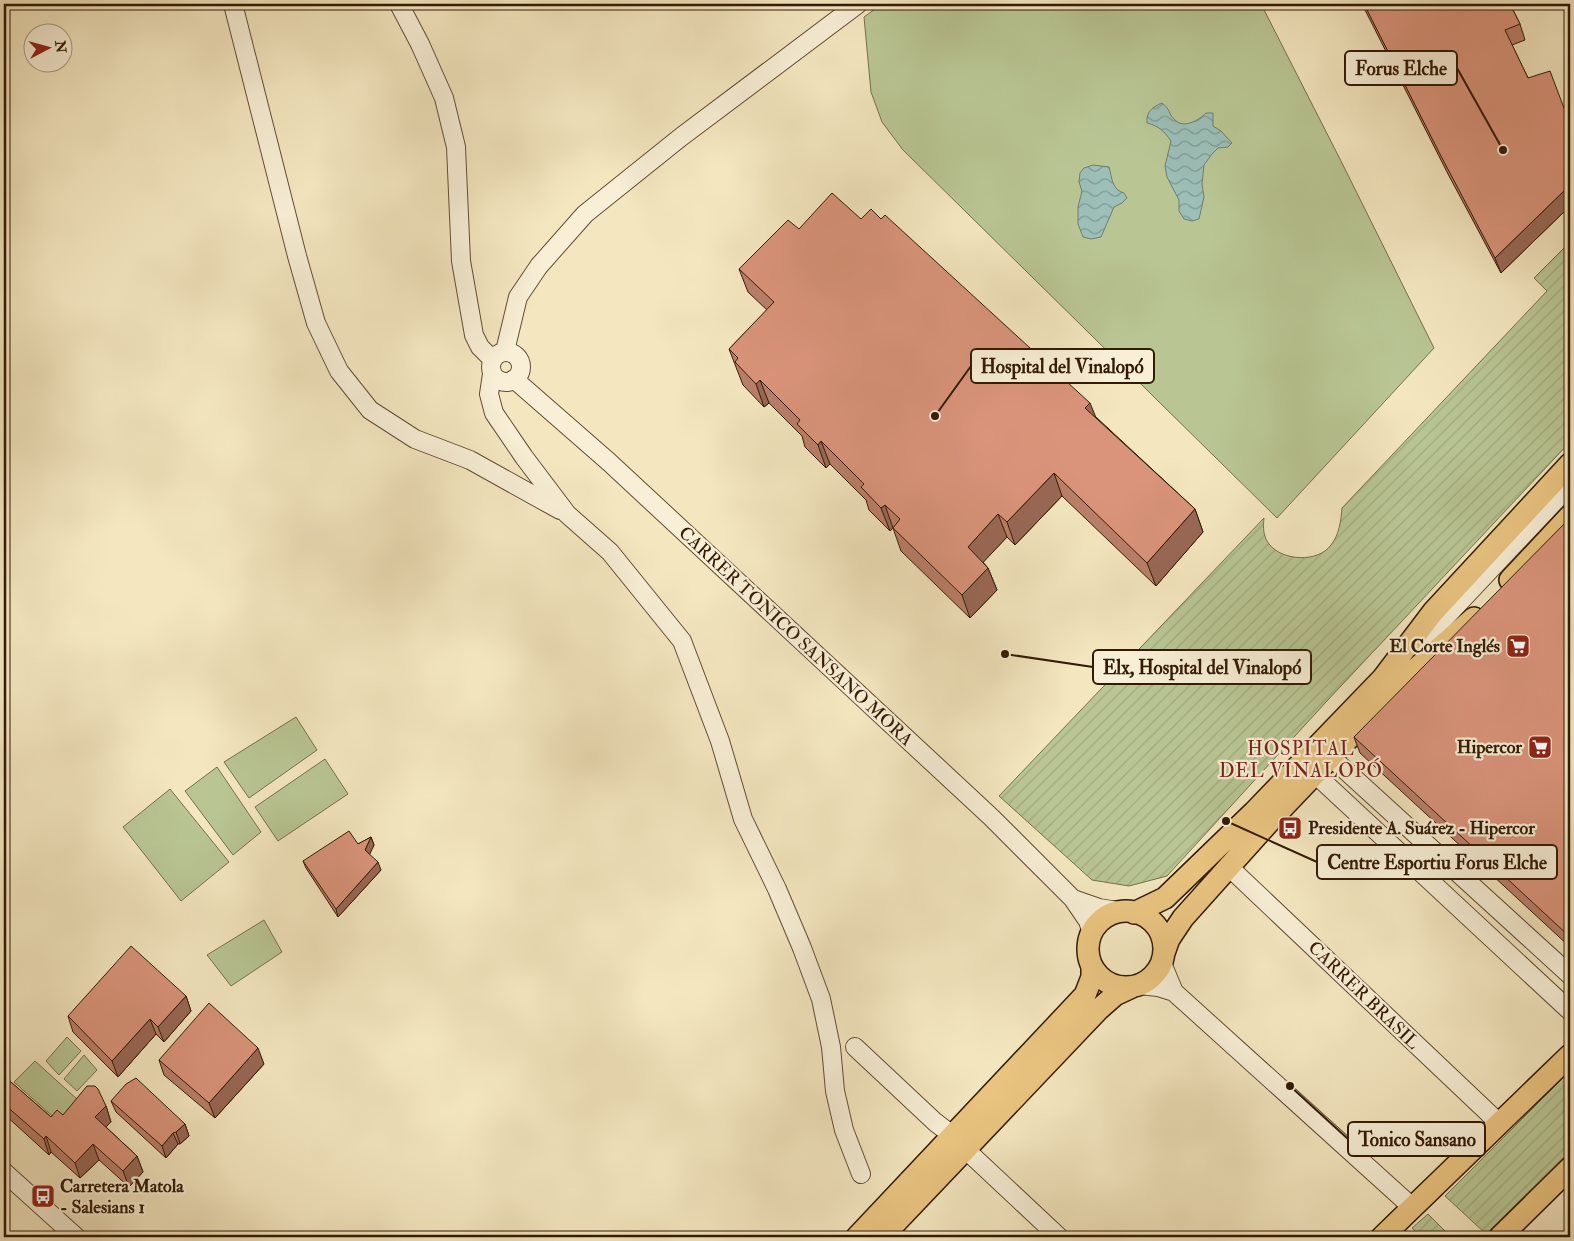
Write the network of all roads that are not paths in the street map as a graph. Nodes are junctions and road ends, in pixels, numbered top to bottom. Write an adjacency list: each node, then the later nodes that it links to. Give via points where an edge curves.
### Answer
1 (233, 4): 9 (street, via 316,323 339,371 370,410 415,439 470,460)
2 (399, 4): 4 (street, via 444,98 456,147 461,261 474,335 480,347)
3 (858, 4): 4 (street, via 703,120 585,214 539,266 518,297)
4 (497, 362): 5 (street, via 502,382); 5 (street, via 515,355 521,364); 9 (street, via 489,394 494,413)
5 (514, 379): 16 (street, CARRER TONICO SANSANO MORA, via 609,462 973,800)
6 (1570, 464): 12 (main road, via 1433,612)
7 (1570, 485): 12 (street, via 1440,623)
8 (1570, 498): 11 (street)
9 (566, 514): 31 (street, via 610,552 682,641 720,741 742,819 795,931 821,999 831,1047 835,1091 844,1130)
10 (1570, 516): 11 (main road, via 1470,622)
11 (1410, 674): 13 (main road)
12 (1383, 678): 17 (main road, via 1254,812 1165,898)
13 (1332, 758): 14 (main road); 21 (street)
14 (1315, 774): 15 (main road); 24 (street)
15 (1229, 867): 19 (main road, via 1183,918 1169,939); 27 (street, CARRER BRASIL)
16 (1073, 899): 17 (street, CARRER TONICO SANSANO MORA, via 1099,908); 18 (street, CARRER TONICO SANSANO MORA)
17 (1129, 912): 18 (main road, via 1114,913 1103,919); 19 (main road, via 1149,919 1158,928)
18 (1092, 933): 20 (main road, via 1088,952)
19 (1163, 956): 22 (main road, via 1154,976); 23 (street, via 1164,968)
20 (1092, 966): 22 (main road, via 1107,983 1119,987); 28 (main road, via 1092,977 1085,995)
21 (1570, 975)
22 (1135, 986): 23 (street, via 1158,986); 28 (main road, via 1107,1001)
23 (1174, 992): 32 (street)
24 (1570, 1011)
25 (855, 1047): 28 (street)
26 (1570, 1055): 27 (main road)
27 (1499, 1123): 32 (main road)
28 (959, 1142): 34 (main road); 35 (main road); 36 (street)
29 (1570, 1168): 38 (main road)
30 (4, 1172): 33 (street)
31 (861, 1174)
32 (1412, 1207): 37 (main road)
33 (76, 1237)
34 (857, 1237)
35 (882, 1237)
36 (1059, 1237)
37 (1382, 1237)
38 (1500, 1237)

